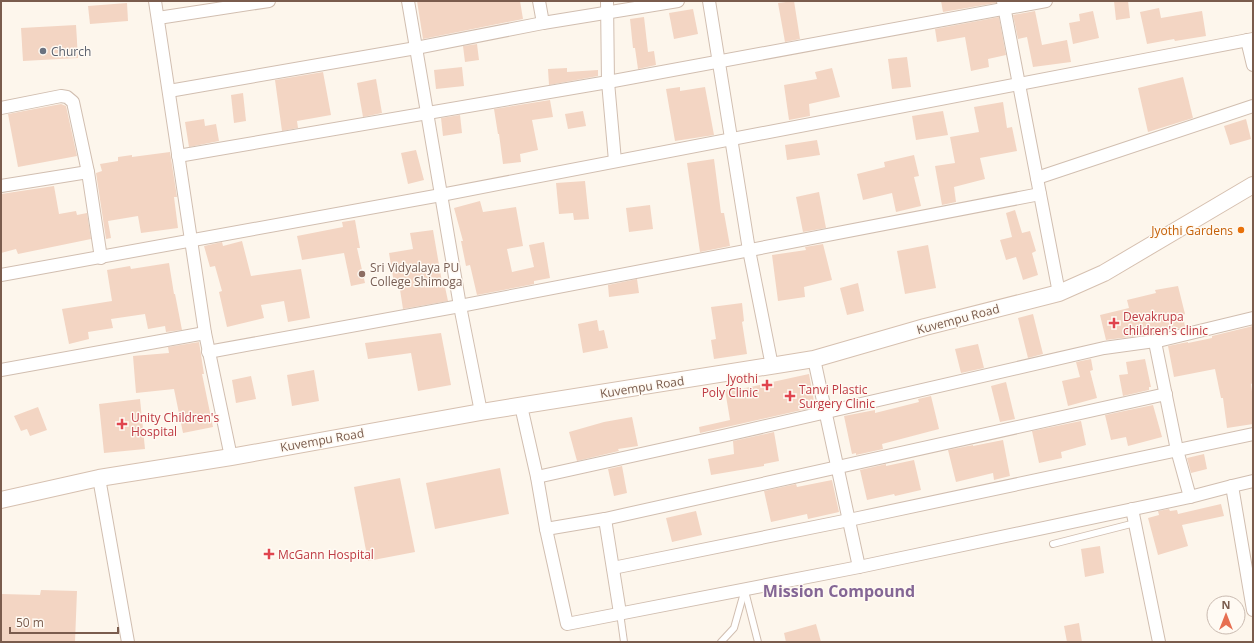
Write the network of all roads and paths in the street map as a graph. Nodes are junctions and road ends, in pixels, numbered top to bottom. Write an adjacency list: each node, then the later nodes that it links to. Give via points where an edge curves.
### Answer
1 (155, 1): 10 (street)
2 (269, 1): 10 (street)
3 (408, 1): 13 (street)
4 (539, 1): 11 (street)
5 (678, 1): 9 (street)
6 (709, 1): 14 (street)
7 (1046, 1): 8 (street)
8 (1004, 5): 14 (street); 17 (street)
9 (607, 7): 11 (street); 16 (street)
10 (158, 18): 18 (street)
11 (543, 23): 13 (street)
12 (1250, 40): 15 (street); 17 (street)
13 (416, 48): 18 (street); 21 (street)
14 (719, 62): 16 (street); 22 (street)
15 (1253, 65)
16 (608, 82): 21 (street); 24 (street)
17 (1019, 84): 22 (street); 26 (street)
18 (169, 91): 23 (street)
19 (1253, 106): 26 (street)
20 (1, 108): 25 (street, via 60,96 67,97 73,102)
21 (427, 114): 23 (street); 30 (street)
22 (732, 139): 24 (street); 32 (street)
23 (178, 156): 31 (street)
24 (615, 161): 30 (street)
25 (88, 172): 28 (street); 33 (street)
26 (1037, 178): 29 (street)
27 (1253, 185): 35 (main road, Kuvempu Road, via 1104,273)
28 (1, 186)
29 (1040, 194): 32 (street); 35 (street)
30 (440, 195): 31 (street); 36 (street)
31 (191, 241): 33 (street); 38 (street)
32 (750, 250): 36 (street); 42 (street)
33 (101, 258): 34 (street)
34 (1, 276)
35 (1059, 293): 41 (main road, Kuvempu Road, via 925,327)
36 (460, 306): 40 (street); 46 (street)
37 (1253, 318): 39 (street)
38 (205, 333): 40 (street); 43 (street)
39 (1155, 342): 44 (street); 47 (street, via 1104,348)
40 (208, 352): 50 (street)
41 (814, 359): 42 (main road, Kuvempu Road); 47 (street)
42 (772, 366): 45 (main road, Kuvempu Road)
43 (1, 370)
44 (1166, 394): 49 (street); 51 (street)
45 (521, 406): 46 (main road, Kuvempu Road); 52 (street)
46 (482, 412): 50 (main road, Kuvempu Road)
47 (827, 412): 51 (street); 52 (street)
48 (1253, 434): 49 (street)
49 (1176, 450): 56 (street); 60 (street)
50 (231, 457): 53 (main road, Kuvempu Road)
51 (838, 467): 59 (street); 60 (street)
52 (537, 477): 62 (street)
53 (99, 478): 57 (main road, Kuvempu Road); 69 (street)
54 (1253, 482): 55 (street)
55 (1232, 486): 56 (street); 67 (street)
56 (1190, 497): 58 (street)
57 (1, 500)
58 (1132, 509): 61 (street); 64 (street)
59 (605, 519): 62 (street); 65 (street)
60 (849, 520): 64 (street); 65 (street)
61 (1135, 523): 63 (lane); 73 (street)
62 (546, 529): 68 (street, via 567,624)
63 (1054, 544)
64 (859, 567): 66 (street)
65 (613, 568): 68 (street)
66 (745, 590): 68 (street); 71 (lane, via 734,628); 72 (lane)
67 (1253, 610)
68 (620, 613): 70 (lane)
69 (128, 642)
70 (624, 642)
71 (721, 642)
72 (758, 642)
73 (1159, 642)

